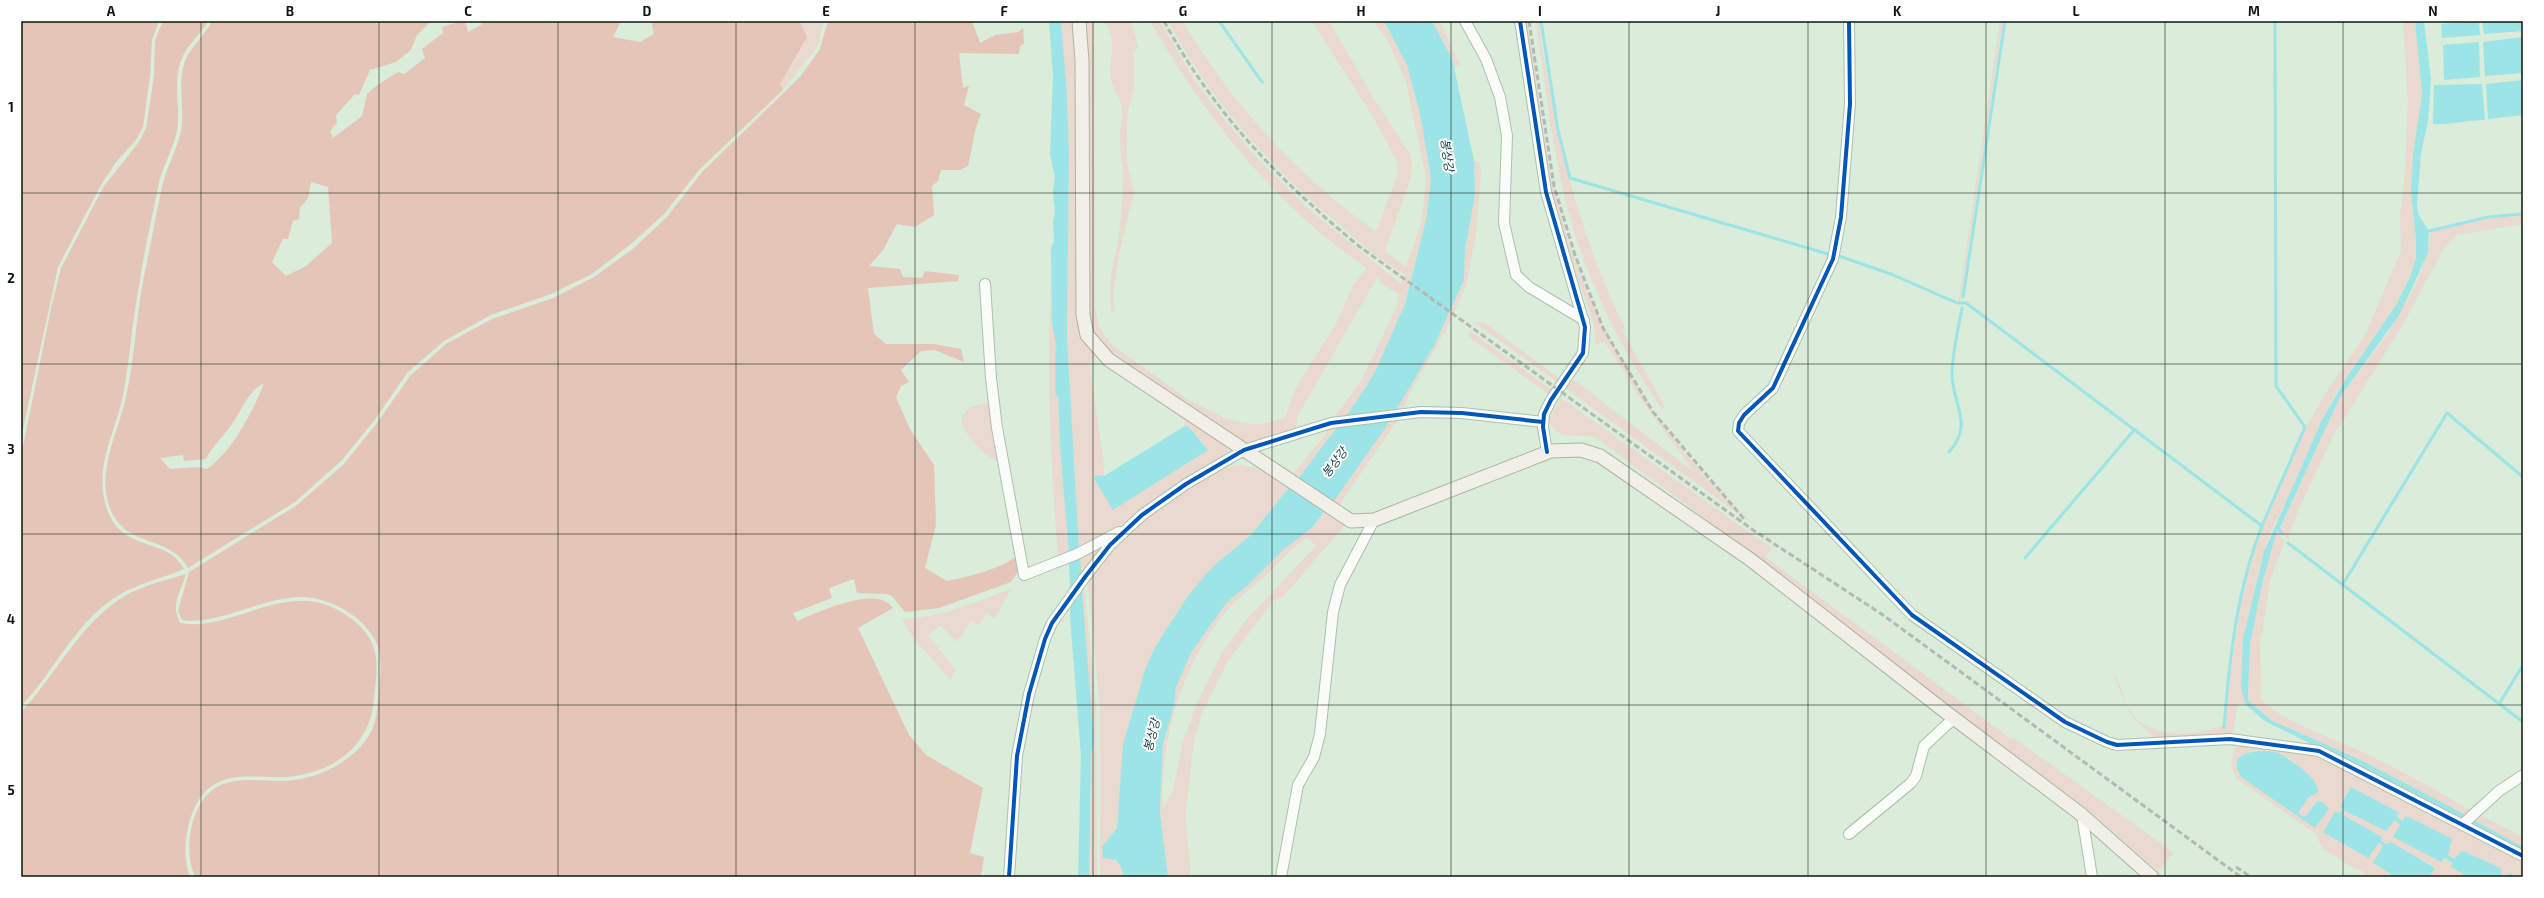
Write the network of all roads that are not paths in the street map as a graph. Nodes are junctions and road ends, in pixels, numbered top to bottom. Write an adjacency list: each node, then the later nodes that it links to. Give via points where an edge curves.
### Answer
1 (1079, 21): 8 (main road, via 1082,61 1083,315 1087,334 1109,360)
2 (1465, 21): 6 (street, via 1486,59 1500,97 1507,136 1504,223 1516,275 1529,288)
3 (1520, 21): 6 (street, via 1546,192 1562,253)
4 (1849, 21): 15 (street, via 1850,104 1841,217 1833,259 1773,388 1744,415 1738,431 1908,610 1936,633 2065,722 2107,742 2128,745 2230,739 2320,751)
5 (985, 284): 11 (street, via 990,378 1024,574 1077,554)
6 (1584, 320): 7 (street, via 1583,353 1551,400)
7 (1543, 422): 8 (street, via 1462,413 1400,414 1331,423); 9 (street)
8 (1244, 450): 10 (main road, via 1345,519 1358,522); 11 (street, via 1186,484)
9 (1547, 452): 10 (main road); 12 (main road, via 1574,449 1600,456 1751,560)
10 (1374, 520): 19 (street, via 1340,585 1333,612 1320,734 1314,757 1298,785)
11 (1125, 529): 18 (street, via 1085,577 1052,623 1045,639 1029,694 1017,756)
12 (1954, 718): 14 (main road); 16 (street, via 1924,746 1916,776 1911,783)
13 (2523, 775): 15 (street, via 2499,791)
14 (2082, 815): 20 (street); 21 (main road)
15 (2463, 824): 17 (street)
16 (1849, 834)
17 (2523, 856)
18 (1009, 877)
19 (1281, 877)
20 (2092, 877)
21 (2152, 877)

